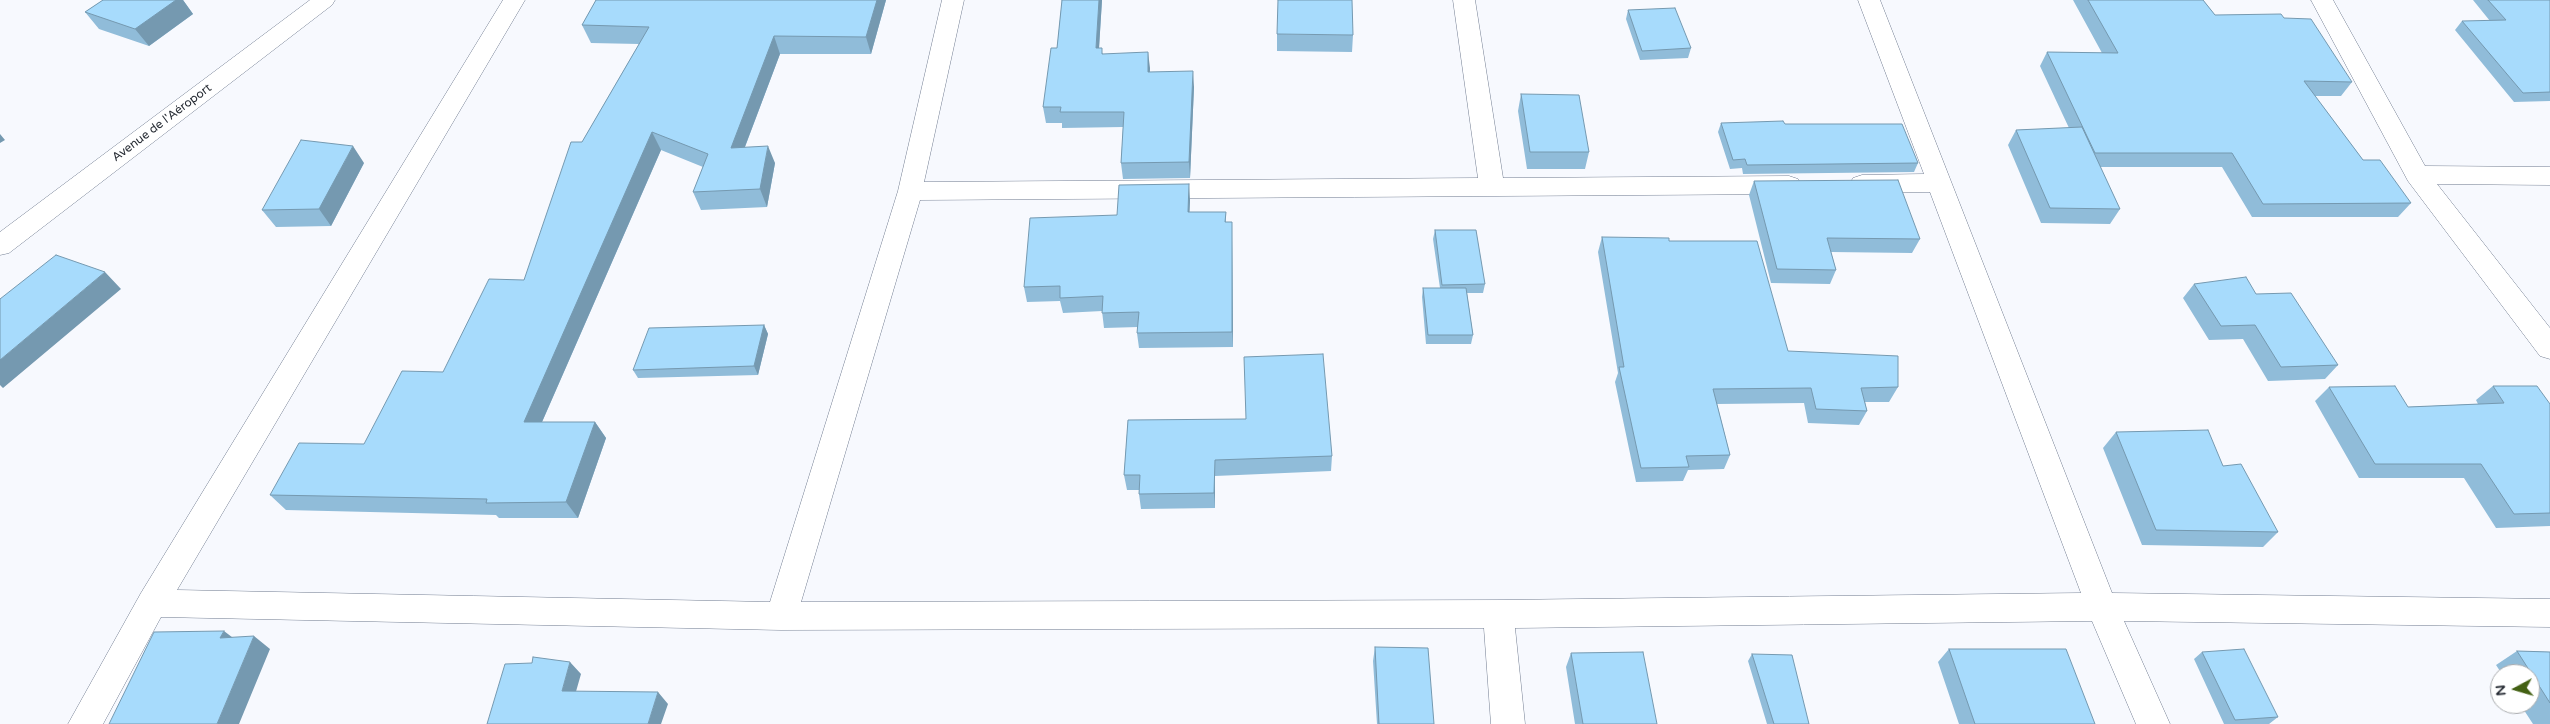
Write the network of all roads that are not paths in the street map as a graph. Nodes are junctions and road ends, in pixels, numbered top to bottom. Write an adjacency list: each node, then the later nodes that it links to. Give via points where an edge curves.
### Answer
1 (324, 0): 14 (street, Avenue de l'Aéroport)
2 (514, 0): 16 (street)
3 (953, 0): 13 (street)
4 (1464, 0): 12 (street)
5 (1869, 0): 9 (street)
6 (2322, 0): 7 (street)
7 (2417, 175): 8 (street); 15 (street)
8 (2550, 176)
9 (1941, 183): 11 (street); 17 (street)
10 (1811, 184): 12 (street)
11 (1841, 184)
12 (1492, 188): 13 (street)
13 (910, 191): 20 (street)
14 (0, 246)
15 (2550, 348)
16 (152, 603): 20 (street); 21 (street)
17 (2102, 607): 18 (street); 19 (street); 23 (street)
18 (2550, 613)
19 (1498, 614): 20 (street); 22 (street)
20 (781, 616)
21 (85, 724)
22 (1508, 724)
23 (2153, 724)

